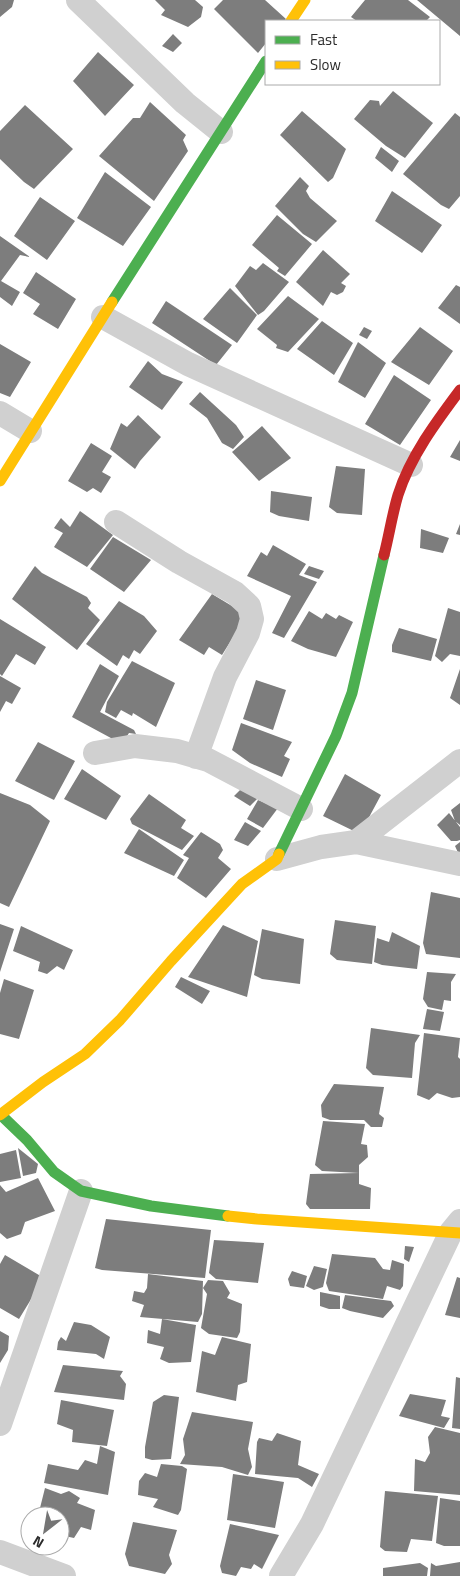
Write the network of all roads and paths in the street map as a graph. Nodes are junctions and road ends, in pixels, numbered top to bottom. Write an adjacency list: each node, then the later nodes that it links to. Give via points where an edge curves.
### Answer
1 (78, 0): 5 (street, via 185,103)
2 (305, 0): 3 (street)
3 (292, 20)
4 (265, 62): 5 (street)
5 (221, 132): 6 (street)
6 (102, 317): 9 (street); 10 (street, via 188,364)
7 (460, 390): 10 (street, via 434,423)
8 (0, 413): 9 (street)
9 (30, 431): 11 (street)
10 (411, 465): 16 (street, via 398,495 352,693 336,736)
11 (0, 481)
12 (116, 522): 14 (street, via 235,593 249,606 252,620 248,633 225,677)
13 (96, 753): 14 (street, via 135,746 177,751)
14 (196, 757): 16 (street, via 208,760)
15 (460, 761): 17 (street)
16 (301, 809): 18 (street)
17 (356, 842): 18 (street); 19 (street)
18 (276, 859): 20 (street, via 242,884 120,1020 85,1054)
19 (460, 864)
20 (0, 1114): 21 (street, via 54,1172)
21 (81, 1191): 22 (street, via 150,1206 257,1219); 23 (street)
22 (457, 1229): 26 (street, via 312,1524)
23 (0, 1424)
24 (0, 1552): 25 (street)
25 (64, 1576)
26 (282, 1576)

